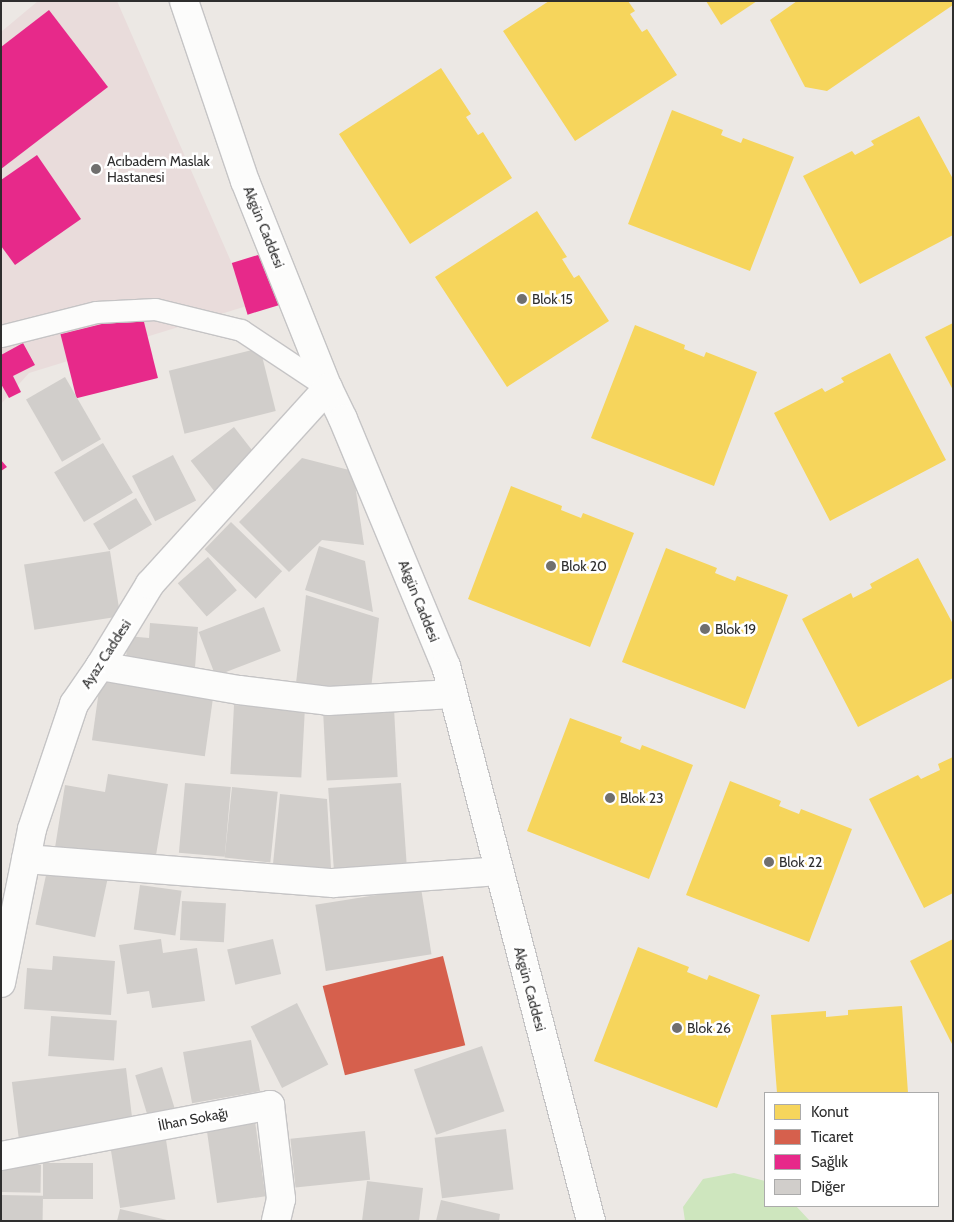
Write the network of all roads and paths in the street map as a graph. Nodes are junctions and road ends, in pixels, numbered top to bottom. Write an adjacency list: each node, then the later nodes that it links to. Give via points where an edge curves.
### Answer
1 (184, 1): 3 (street, Akgün Caddesi, via 245,181)
2 (1, 336): 3 (lane, via 96,312 155,309 241,330)
3 (328, 388): 4 (street, Ayaz Caddesi, via 150,584); 5 (street, Akgün Caddesi, via 446,666)
4 (100, 666): 5 (street, via 239,690 328,701); 6 (street, Ayaz Caddesi, via 74,704 32,829)
5 (453, 694): 7 (street, Akgün Caddesi)
6 (26, 858): 7 (street, via 333,883); 8 (street, Ayaz Caddesi)
7 (499, 871): 11 (street, Akgün Caddesi)
8 (1, 983)
9 (1, 1156): 10 (street, İlhan Sokağı, via 270,1105 281,1199)
10 (276, 1221)
11 (591, 1221)

